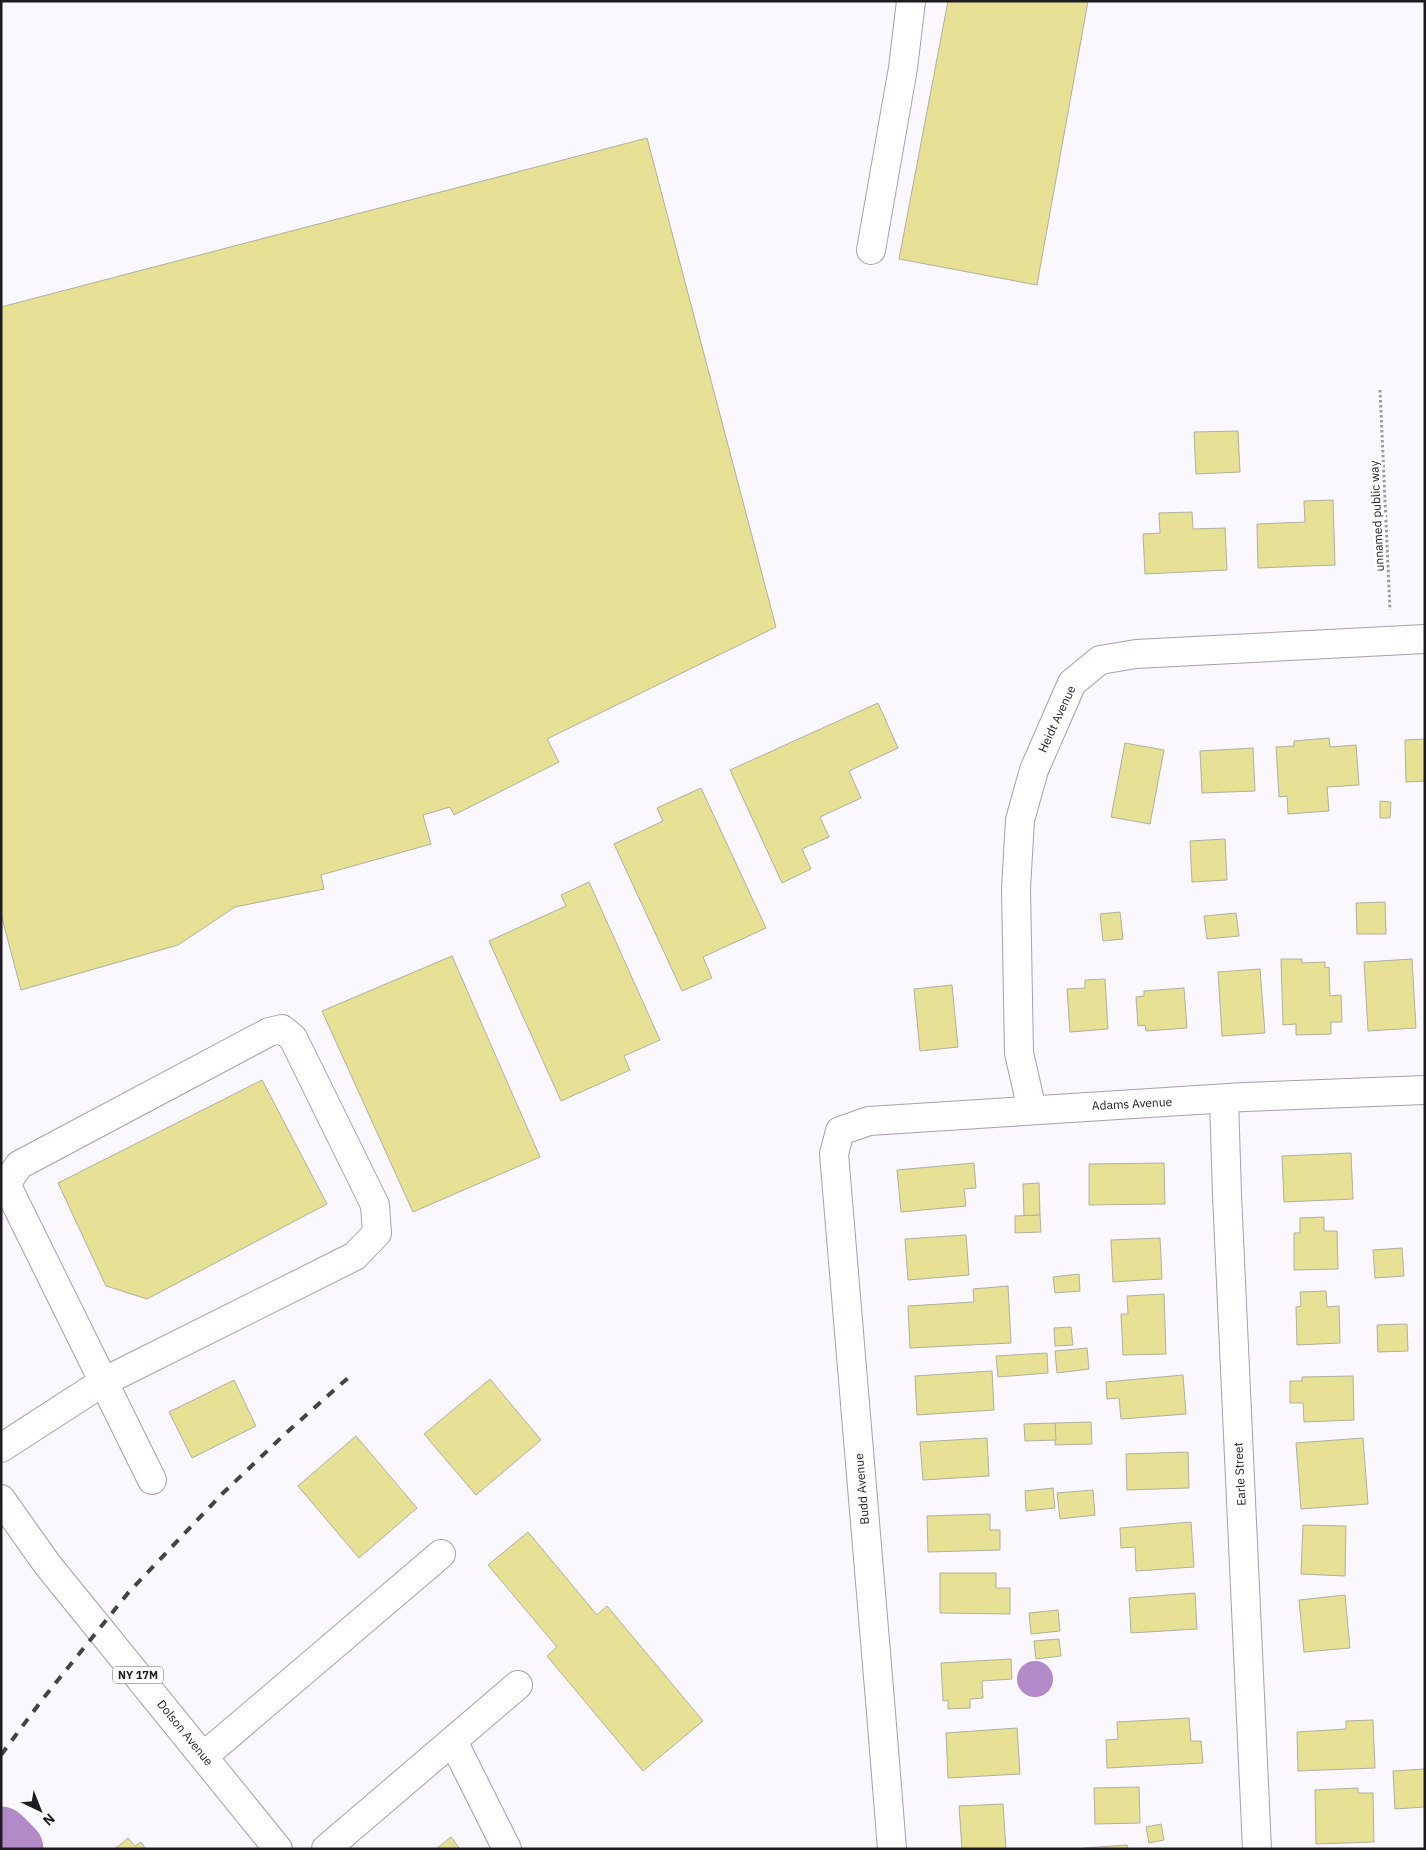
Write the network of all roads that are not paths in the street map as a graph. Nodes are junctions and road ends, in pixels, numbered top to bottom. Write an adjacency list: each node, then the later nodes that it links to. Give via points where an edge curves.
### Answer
1 (911, 1): 2 (street, via 903,68)
2 (871, 250)
3 (1425, 639): 6 (street, Heidt Avenue, via 1136,654 1100,660 1072,683 1034,770 1020,820 1016,888 1019,1053)
4 (1425, 1090): 5 (street, Adams Avenue)
5 (1224, 1099): 6 (street, Adams Avenue); 20 (street, Earle Street)
6 (1032, 1110): 7 (street, Adams Avenue, via 869,1120)
7 (840, 1131): 19 (street, Budd Avenue, via 834,1154)
8 (103, 1382): 8 (street, via 355,1256 377,1233 376,1206 293,1038 282,1029 269,1032 19,1164 6,1184); 9 (street); 10 (street)
9 (1, 1448)
10 (152, 1480)
11 (1, 1499): 15 (street, Dolson Avenue / NY 17M, via 47,1564)
12 (441, 1554): 15 (street)
13 (518, 1684): 14 (street)
14 (453, 1741): 17 (street); 18 (street)
15 (204, 1756): 16 (street, Dolson Avenue / NY 17M)
16 (278, 1849)
17 (326, 1849)
18 (507, 1849)
19 (892, 1849)
20 (1257, 1849)

